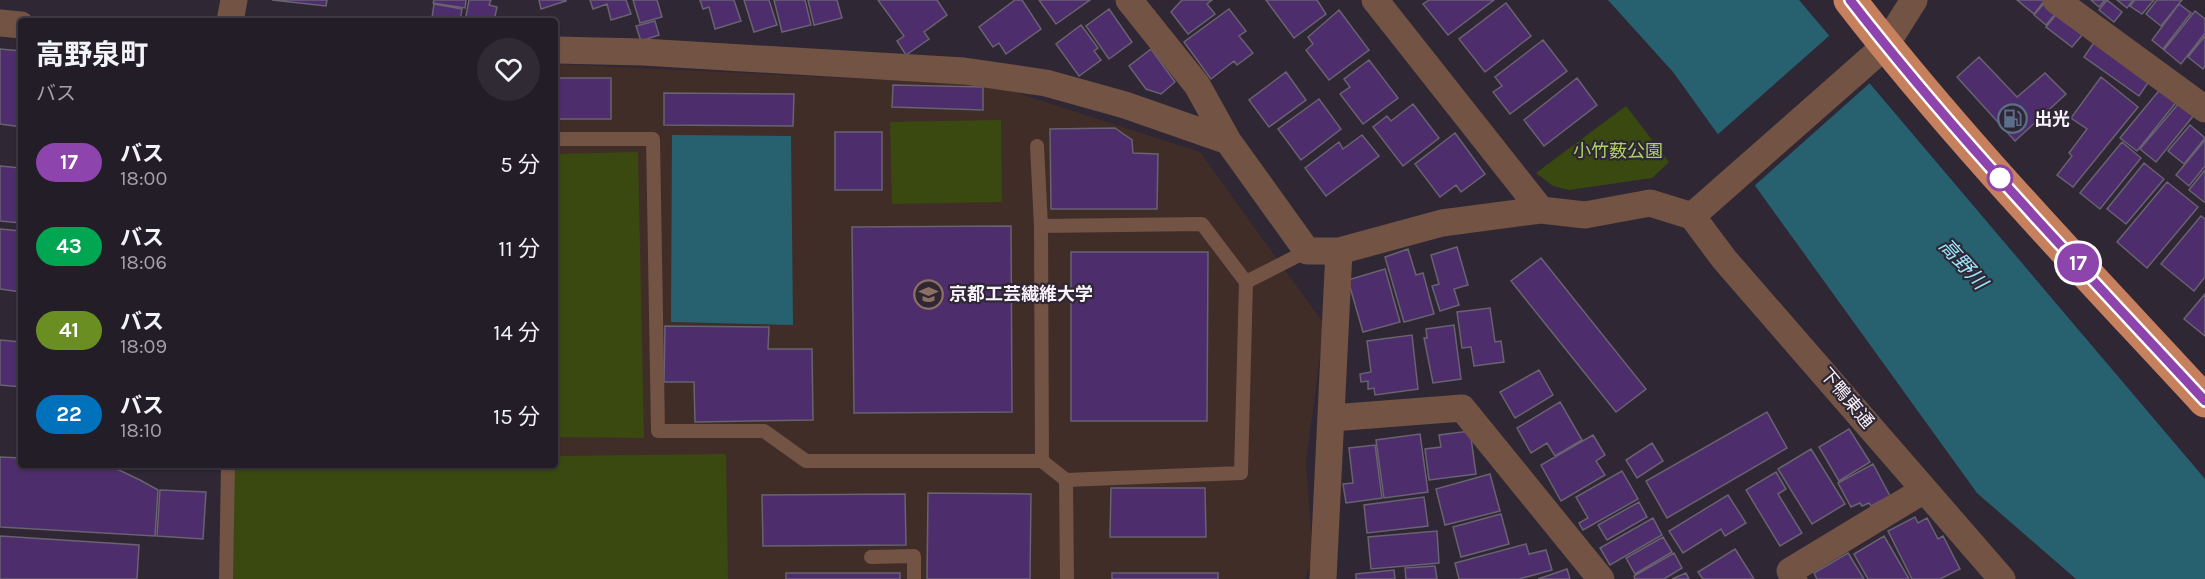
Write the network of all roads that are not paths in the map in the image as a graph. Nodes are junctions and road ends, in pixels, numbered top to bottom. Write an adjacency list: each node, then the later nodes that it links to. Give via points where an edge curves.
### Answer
1 (234, 0): 7 (street)
2 (1130, 0): 14 (street, via 1197,85)
3 (1375, 0): 16 (street)
4 (1850, 0): 10 (highway)
5 (1914, 0): 10 (street)
6 (2056, 0): 12 (street)
7 (231, 18)
8 (0, 23): 9 (street)
9 (18, 25)
10 (1885, 46): 17 (street); 22 (highway, via 2012,192)
11 (558, 50): 14 (street, via 964,71 1046,83 1125,105)
12 (2205, 109)
13 (558, 139): 24 (lane, via 653,139 658,431 764,431 806,461)
14 (1228, 141): 19 (street)
15 (1036, 146): 18 (lane)
16 (1541, 210): 17 (street, via 1585,215 1650,203); 20 (street, via 1442,223)
17 (1699, 210): 27 (street, 下鴨東通, via 1724,258)
18 (1041, 226): 21 (lane, via 1202,224); 24 (lane)
19 (1307, 250): 20 (street); 21 (lane)
20 (1339, 251): 23 (street)
21 (1246, 282): 26 (lane, via 1241,473)
22 (2205, 401)
23 (1332, 418): 32 (street); 33 (street, via 1462,408)
24 (1042, 461): 26 (lane)
25 (228, 468): 29 (lane)
26 (1066, 480): 31 (lane)
27 (1924, 490): 34 (street, via 1790,572); 35 (street, 下鴨東通)
28 (871, 557): 30 (lane, via 914,556)
29 (226, 579)
30 (915, 579)
31 (1067, 579)
32 (1323, 579)
33 (1601, 579)
34 (1794, 579)
35 (2002, 579)

